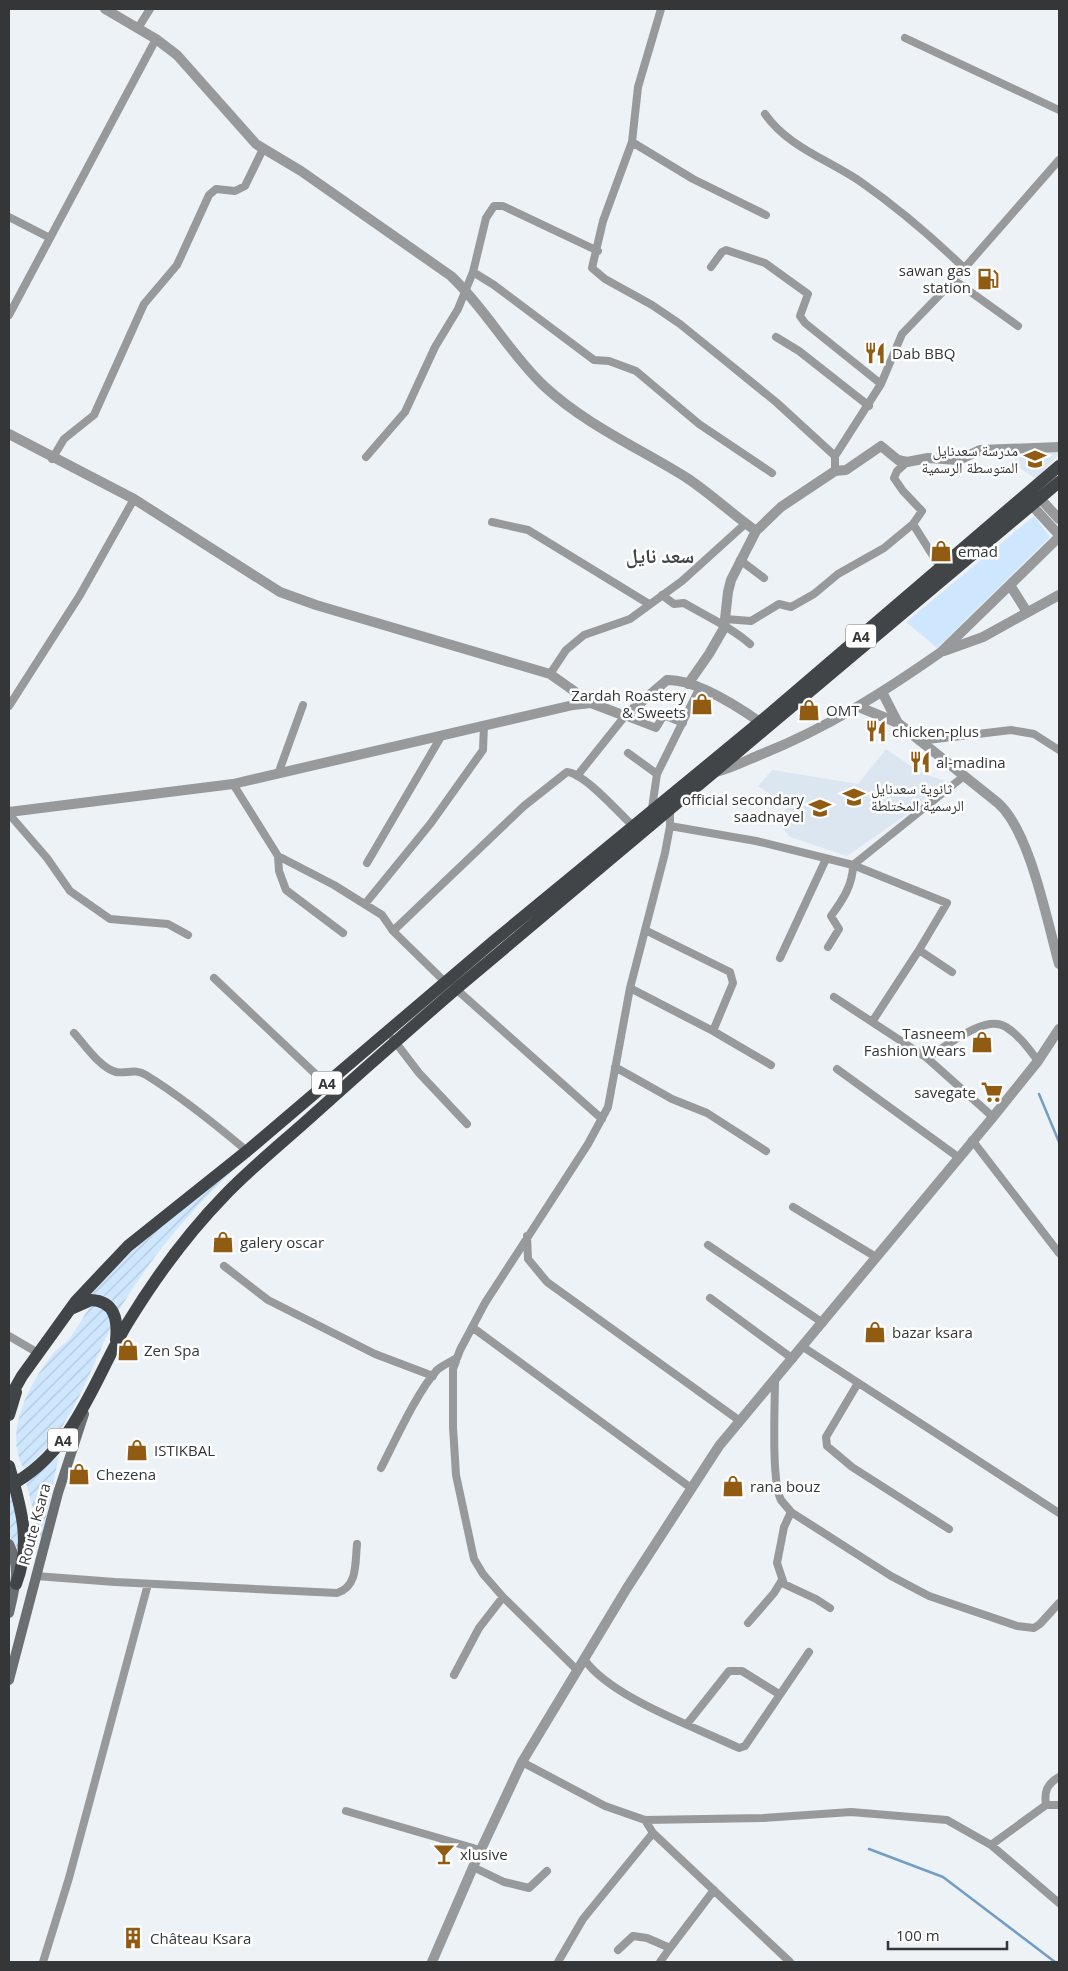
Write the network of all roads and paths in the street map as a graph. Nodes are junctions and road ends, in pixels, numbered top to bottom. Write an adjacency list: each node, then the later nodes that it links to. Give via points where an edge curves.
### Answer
1 (105, 9): 4 (street)
2 (150, 9): 4 (street)
3 (661, 9): 9 (street, via 638,87)
4 (138, 28): 6 (street)
5 (905, 38): 7 (street)
6 (156, 39): 10 (street, via 177,55); 14 (street)
7 (1059, 110)
8 (765, 114): 17 (street, via 781,134 897,207)
9 (632, 142): 12 (street, via 693,179); 15 (street, via 603,221)
10 (263, 149): 20 (street, via 301,171 416,250); 30 (street, via 245,186 234,191 216,189 209,195 177,265 144,304 94,415 64,440)
11 (1059, 160): 17 (street)
12 (766, 215)
13 (9, 217): 14 (street)
14 (50, 238): 21 (street)
15 (598, 251): 18 (street, via 503,206 494,206 486,218); 29 (street, via 592,268 597,274 680,324 776,402)
16 (711, 267): 24 (street, via 726,250 770,266 808,294 800,316)
17 (964, 268): 19 (street)
18 (473, 272): 20 (street); 34 (street, via 594,360 609,361 636,371 699,424)
19 (954, 280): 22 (street); 24 (street, via 902,334)
20 (465, 289): 28 (street, via 405,412); 40 (street, via 526,366 556,396 602,430 687,479)
21 (9, 315)
22 (1018, 326)
23 (776, 336): 25 (street)
24 (881, 384): 25 (street)
25 (869, 406): 29 (street)
26 (9, 434): 30 (street)
27 (1059, 447): 31 (street, via 980,450 959,460 928,458)
28 (366, 456)
29 (835, 456): 33 (street)
30 (52, 458): 37 (street)
31 (907, 462): 33 (street, via 898,460 881,446 846,470); 41 (street, via 894,478 922,512)
32 (1059, 466): 36 (highway, A4)
33 (834, 471): 42 (street, via 781,507)
34 (772, 473)
35 (1059, 482): 36 (highway, A4)
36 (1031, 497): 38 (street); 43 (street); 45 (highway, A4); 72 (highway, A4, via 887,628)
37 (134, 499): 55 (street, via 287,595); 60 (street, via 72,610)
38 (1059, 520)
39 (492, 522): 50 (street, via 528,530)
40 (745, 524): 42 (street); 48 (street)
41 (913, 524): 45 (street); 52 (street, via 884,548 838,574 814,594 791,607 779,604 751,621)
42 (756, 531): 44 (street)
43 (1059, 536): 47 (street)
44 (740, 560): 46 (street); 52 (street, via 728,592)
45 (940, 566): 64 (highway, A4)
46 (764, 578)
47 (1010, 585): 51 (street); 54 (street)
48 (662, 595): 50 (street); 52 (street, via 674,604 684,603)
49 (1059, 595): 51 (street)
50 (649, 604): 55 (street, via 621,624 584,635 566,650)
51 (1027, 612): 54 (street, via 983,637)
52 (724, 623): 53 (street); 56 (street, via 710,654)
53 (750, 644)
54 (941, 652): 58 (street)
55 (550, 674): 59 (street)
56 (688, 684): 57 (street); 63 (street, via 665,681)
57 (699, 689): 64 (street, via 731,703); 65 (street)
58 (882, 692): 62 (street); 66 (street)
59 (591, 703): 63 (street); 67 (street)
60 (9, 706)
61 (303, 706): 73 (street)
62 (859, 707): 66 (street); 72 (street, via 805,736)
63 (625, 716): 65 (street, via 656,728 664,715); 75 (street)
64 (760, 722): 78 (highway, A4)
65 (683, 723): 74 (street)
66 (898, 723): 69 (street)
67 (484, 725): 68 (street); 86 (street, via 484,750)
68 (442, 735): 73 (street); 84 (street)
69 (919, 741): 70 (street, via 1011,730 1034,734); 76 (street)
70 (1059, 750)
71 (628, 753): 74 (street)
72 (711, 773): 78 (highway, A4)
73 (278, 774): 77 (street)
74 (657, 774): 78 (street)
75 (577, 776): 80 (street); 88 (street, via 567,772 524,806)
76 (964, 776): 85 (street); 94 (street, via 1007,811 1016,825)
77 (233, 784): 79 (street); 82 (street)
78 (661, 806): 80 (highway, A4); 81 (street); 99 (highway, A4)
79 (9, 813): 90 (street, via 70,891 110,919 168,924)
80 (632, 825): 97 (highway, A4)
81 (670, 826): 83 (street, via 756,841); 87 (street)
82 (278, 856): 86 (street); 89 (street, via 286,890)
83 (826, 859): 85 (street); 93 (street)
84 (367, 863)
85 (853, 864): 91 (street, via 844,897 830,916 839,929); 92 (street, via 947,904)
86 (366, 904): 88 (street, via 382,915)
87 (645, 930): 98 (street); 103 (street, via 690,950 732,975 734,983)
88 (393, 932): 97 (street)
89 (343, 933)
90 (188, 935)
91 (828, 948)
92 (919, 950): 95 (street); 101 (street)
93 (780, 958)
94 (1058, 958)
95 (952, 972)
96 (214, 978): 111 (street)
97 (445, 982): 105 (highway, A4)
98 (630, 988): 103 (street); 109 (street)
99 (456, 989): 105 (highway, A4); 113 (street)
100 (834, 997): 101 (street)
101 (872, 1022): 106 (street)
102 (1059, 1029): 107 (street)
103 (713, 1031): 108 (street)
104 (74, 1033): 116 (street, via 105,1066 119,1072 135,1070 145,1074)
105 (390, 1037): 111 (highway, A4); 114 (street, via 418,1073); 130 (highway, A4, via 198,1223 146,1294)
106 (927, 1058): 107 (street, via 990,1022 1005,1026); 112 (street)
107 (1038, 1061): 112 (street)
108 (771, 1065)
109 (615, 1067): 113 (street, via 611,1098); 117 (street, via 672,1099 706,1113)
110 (837, 1069): 118 (street)
111 (326, 1084): 116 (highway, A4)
112 (993, 1118): 115 (street)
113 (602, 1119): 120 (street)
114 (467, 1124)
115 (972, 1140): 118 (street); 122 (street)
116 (247, 1151): 126 (highway, A4, via 128,1246 93,1280)
117 (766, 1151)
118 (958, 1157): 123 (street)
119 (792, 1207): 123 (street)
120 (527, 1236): 128 (street); 142 (street, via 528,1259 547,1282)
121 (708, 1245): 127 (street)
122 (1059, 1253)
123 (876, 1257): 127 (street)
124 (224, 1266): 136 (street, via 268,1300 374,1354)
125 (710, 1298): 134 (street)
126 (67, 1313): 130 (highway, via 91,1300 104,1303 116,1317); 132 (highway, A4)
127 (823, 1323): 131 (street)
128 (472, 1327): 133 (street); 146 (street)
129 (9, 1336): 132 (street)
130 (115, 1345): 137 (highway, A4)
131 (803, 1347): 134 (street); 139 (street)
132 (38, 1353): 135 (highway, A4)
133 (457, 1358): 136 (street); 156 (street, via 453,1428 460,1492 474,1559)
134 (793, 1359): 138 (street)
135 (22, 1376): 140 (highway, A4); 141 (highway)
136 (433, 1376): 144 (street)
137 (100, 1378): 145 (highway, A4, via 52,1455); 152 (main road, Route Ksara, via 64,1469)
138 (775, 1380): 142 (street); 147 (street, via 777,1476 781,1500)
139 (858, 1384): 148 (street); 149 (street, via 826,1437 827,1446 852,1467)
140 (9, 1399)
141 (9, 1415)
142 (740, 1421): 146 (street)
143 (9, 1466): 145 (highway)
144 (381, 1468)
145 (11, 1484): 154 (highway, via 25,1537 24,1557)
146 (691, 1488): 162 (street)
147 (791, 1512): 153 (street, via 784,1527 777,1563); 157 (street, via 838,1544 922,1592 1017,1626 1034,1628)
148 (1059, 1513)
149 (950, 1529)
150 (9, 1544): 154 (main road, Route Ksara, via 17,1567)
151 (357, 1544): 155 (street, via 352,1582 346,1590 337,1593)
152 (36, 1576): 155 (street); 165 (main road, Route Ksara)
153 (782, 1580): 158 (street); 160 (street)
154 (16, 1584): 159 (main road, Route Ksara)
155 (148, 1584): 183 (street, via 69,1878)
156 (503, 1597): 163 (street); 164 (street, via 478,1628)
157 (1059, 1603)
158 (830, 1608)
159 (9, 1613)
160 (748, 1623)
161 (809, 1652): 166 (street)
162 (584, 1659): 163 (street); 167 (street, via 591,1670 610,1686)
163 (577, 1670): 168 (street)
164 (454, 1674)
165 (9, 1680)
166 (779, 1694): 167 (street, via 742,1671 729,1671); 167 (street, via 745,1746 739,1748)
167 (687, 1724)
168 (522, 1762): 173 (street, via 605,1806); 176 (street)
169 (1059, 1777): 170 (street, via 1045,1790)
170 (1046, 1805): 171 (street); 175 (street)
171 (1059, 1805)
172 (346, 1811): 176 (street)
173 (644, 1820): 174 (street); 175 (street, via 762,1818 851,1812 936,1818 954,1823)
174 (653, 1833): 179 (street); 185 (street, via 583,1919)
175 (991, 1845): 180 (street)
176 (480, 1850): 177 (street)
177 (473, 1867): 178 (street, via 504,1882 529,1888); 184 (street)
178 (547, 1871)
179 (714, 1890): 181 (street); 187 (street)
180 (1059, 1903)
181 (670, 1948): 182 (street, via 633,1936); 186 (street)
182 (618, 1950)
183 (43, 1962)
184 (432, 1962)
185 (558, 1962)
186 (660, 1962)
187 (788, 1962)

